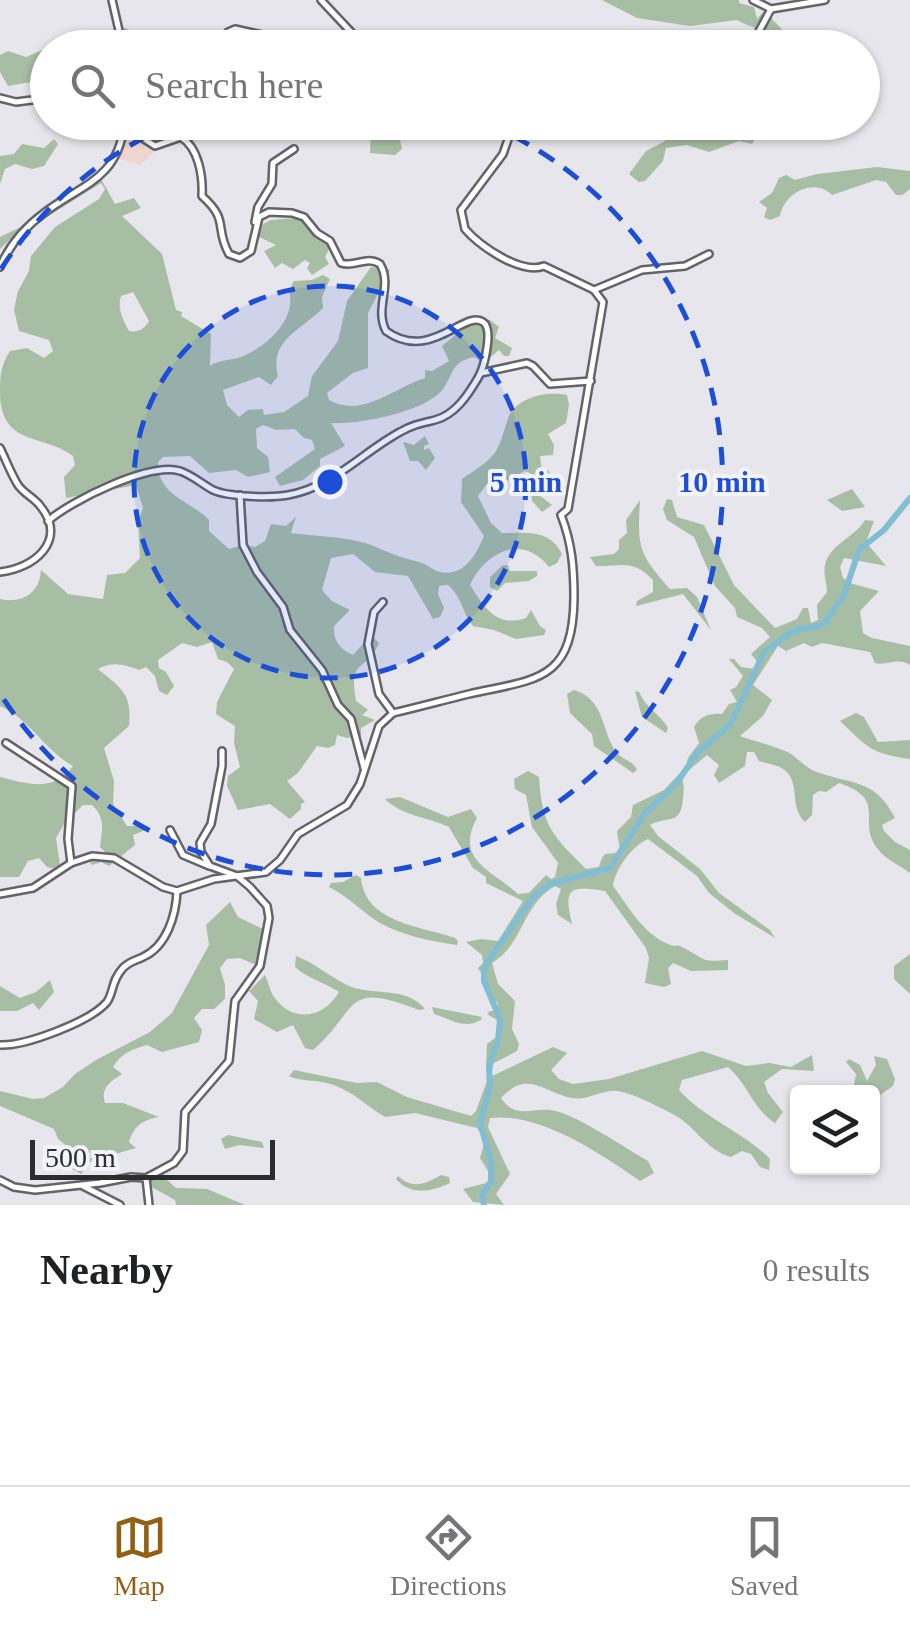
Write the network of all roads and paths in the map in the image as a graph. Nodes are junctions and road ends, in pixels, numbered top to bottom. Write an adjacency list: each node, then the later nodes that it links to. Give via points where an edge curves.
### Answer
1 (112, 0): 6 (street)
2 (321, 0): 7 (street)
3 (753, 0): 5 (street)
4 (823, 0): 5 (street)
5 (771, 9): 8 (street)
6 (120, 30)
7 (349, 30)
8 (760, 30)
9 (0, 98): 10 (street)
10 (30, 100)
11 (120, 140): 19 (street, via 103,175 40,216)
12 (147, 140): 13 (street, via 155,146)
13 (172, 140)
14 (185, 140): 17 (street, via 203,174 202,196 219,212 229,254 248,254)
15 (509, 140): 20 (street, via 461,210 461,222 475,239 519,265 547,267)
16 (294, 149): 17 (street, via 273,163)
17 (255, 225): 21 (street, via 269,212 299,214 330,241 342,263 378,261 386,278 381,321 391,335 430,341 466,321 483,321 489,331)
18 (708, 254): 20 (street)
19 (0, 266)
20 (594, 290): 24 (street, via 603,308)
21 (484, 365): 22 (street); 23 (street)
22 (490, 370): 23 (street); 24 (street, via 527,364 550,384)
23 (481, 373): 26 (street, via 454,410 398,432 314,487 278,496)
24 (592, 380): 30 (street, via 568,509 561,515 572,547 574,586 574,624 563,656 526,682)
25 (0, 448): 27 (street, via 20,489)
26 (240, 495): 27 (street, via 179,471 153,470 81,498); 33 (street, via 242,544 290,630 352,719)
27 (48, 520): 28 (street, via 42,555)
28 (0, 572)
29 (383, 602): 30 (street, via 374,612 368,644 379,694)
30 (394, 713): 33 (street, via 378,726)
31 (6, 743): 35 (street, via 71,784)
32 (222, 750): 36 (street, via 211,824 200,846)
33 (365, 771): 37 (street, via 347,805 298,834 270,870)
34 (170, 830): 36 (street, via 183,855)
35 (70, 863): 38 (street, via 109,856); 39 (street, via 33,888)
36 (210, 866): 37 (street)
37 (237, 876): 38 (street); 41 (street, via 268,910 262,959 235,1001 229,1061 185,1112 183,1151)
38 (177, 891): 40 (street, via 161,943 125,966 98,1010)
39 (0, 894)
40 (0, 1045)
41 (146, 1178): 43 (street); 45 (street)
42 (0, 1180): 43 (street, via 36,1190)
43 (80, 1184): 44 (street)
44 (120, 1205)
45 (148, 1205)

